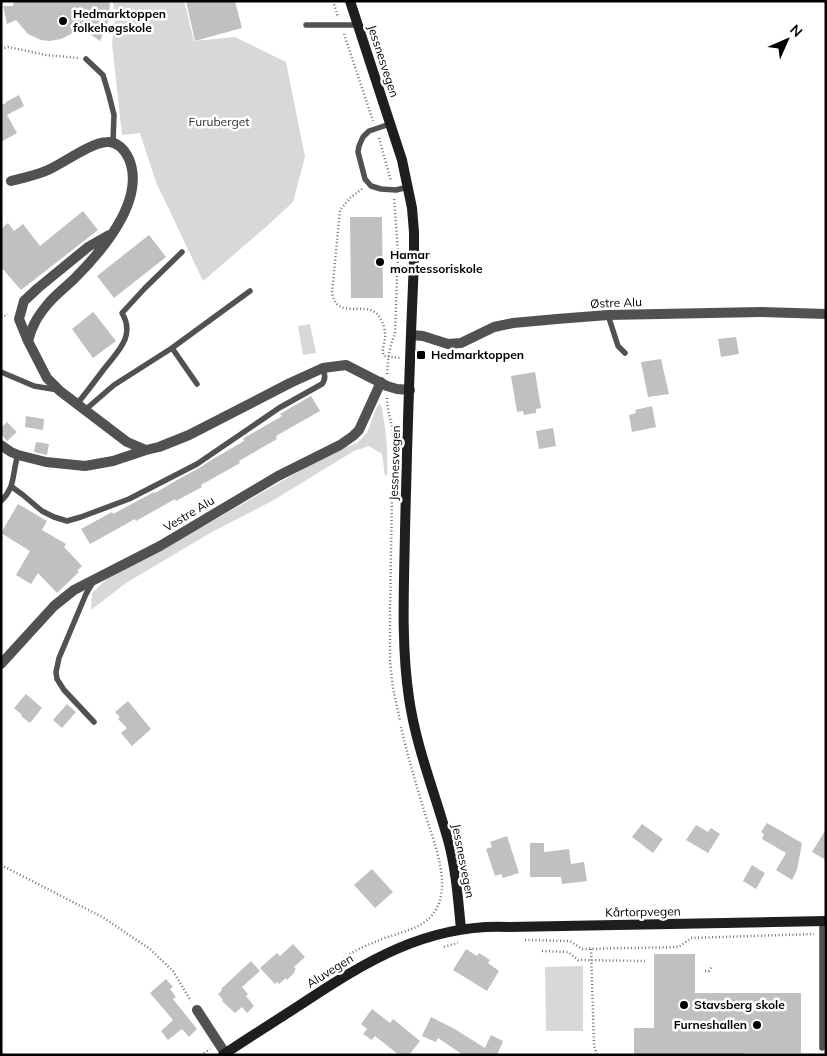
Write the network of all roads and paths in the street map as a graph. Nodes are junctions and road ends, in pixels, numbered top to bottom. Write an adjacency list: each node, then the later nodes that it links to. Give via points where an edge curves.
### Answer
1 (350, 1): 2 (main road, Jessnesvegen)
2 (357, 24): 3 (lane); 6 (main road, Jessnesvegen)
3 (306, 25)
4 (1, 49): 5 (path, via 8,47)
5 (86, 59): 7 (lane, via 103,75 110,95 114,116)
6 (390, 124): 9 (lane, via 370,131 359,146 358,152); 10 (main road, Jessnesvegen)
7 (113, 142): 8 (street, via 103,142 48,170); 11 (street, via 127,154 132,166 132,190)
8 (12, 181)
9 (369, 183): 10 (lane, via 381,189); 20 (path, via 340,210 333,301 346,309 374,312 380,318 386,336 384,356)
10 (408, 187): 16 (main road, Jessnesvegen, via 414,232)
11 (114, 232): 17 (street, via 76,278 48,304 33,324); 17 (street, via 88,247 24,301 18,319)
12 (182, 252): 27 (lane, via 122,313 126,323 123,345)
13 (250, 291): 18 (lane)
14 (826, 314): 15 (street, Østre Alu)
15 (608, 315): 16 (street, Østre Alu, via 513,323 461,343 448,344); 19 (lane, via 618,346)
16 (412, 335): 25 (main road, Jessnesvegen)
17 (28, 341): 26 (street, via 47,378)
18 (172, 348): 24 (lane); 27 (lane)
19 (625, 353)
20 (405, 358)
21 (323, 368): 23 (street, via 346,365); 29 (street, via 189,435); 31 (lane, via 325,379 322,384 279,408 197,464 129,499 67,521 42,511)
22 (1, 372): 26 (lane, via 34,386)
23 (381, 382): 25 (street, via 397,390); 33 (street, Vestre Alu, via 354,436)
24 (197, 384)
25 (410, 390): 38 (main road, Jessnesvegen, via 405,666 421,753 454,867)
26 (60, 391): 27 (street)
27 (81, 407): 29 (street, via 127,442)
28 (1, 445): 30 (street)
29 (146, 450): 30 (street, via 86,466)
30 (18, 455): 31 (lane)
31 (12, 487): 32 (lane)
32 (1, 501)
33 (94, 580): 34 (street, Vestre Alu, via 74,590 54,606); 35 (lane, via 59,658 56,672 59,684)
34 (3, 658)
35 (94, 722)
36 (1, 864): 49 (path, via 104,918 150,949 173,971)
37 (824, 922): 38 (main road, Kårtorpvegen); 39 (lane)
38 (461, 929): 51 (main road, Aluvegen, via 424,938 360,966)
39 (822, 934): 43 (path, via 691,938 679,947); 50 (lane)
40 (521, 940): 43 (path, via 570,941 582,949)
41 (461, 943): 42 (path)
42 (438, 948)
43 (591, 949): 45 (path)
44 (542, 951): 45 (path, via 568,952 578,960)
45 (592, 960): 46 (path); 52 (path, via 594,1046)
46 (645, 961)
47 (712, 966): 48 (path, via 710,971)
48 (704, 971)
49 (197, 1010): 51 (street)
50 (822, 1048)
51 (224, 1054)
52 (597, 1055)

